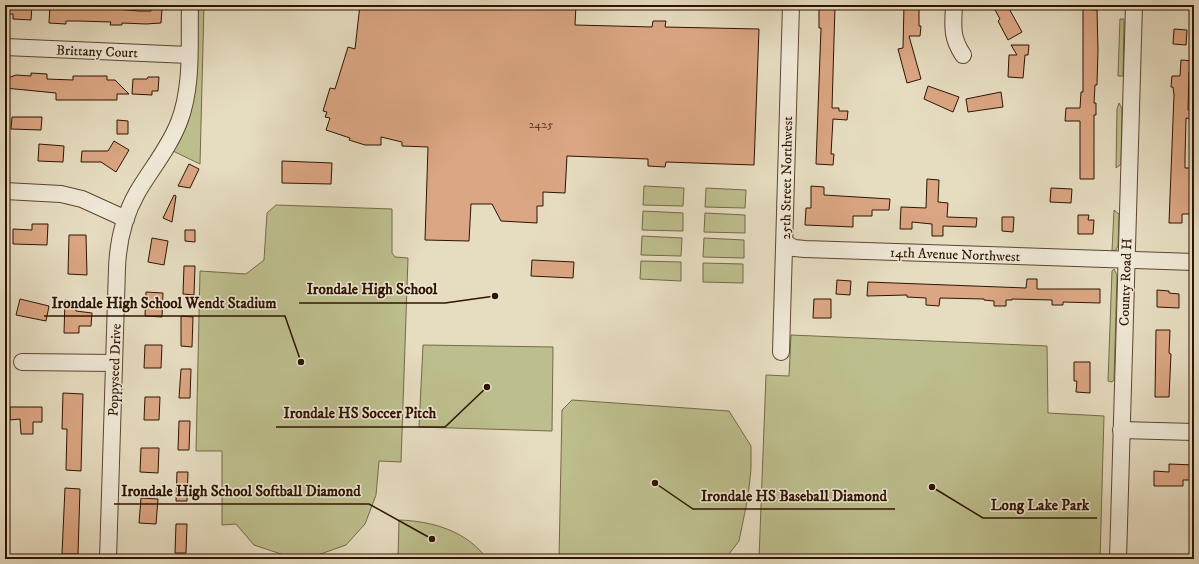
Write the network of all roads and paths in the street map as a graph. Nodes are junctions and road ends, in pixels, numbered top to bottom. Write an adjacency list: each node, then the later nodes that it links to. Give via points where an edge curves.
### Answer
1 (190, 5): 6 (street, Poppyseed Drive)
2 (791, 5): 10 (street, 25th Street Northwest, via 783,232)
3 (954, 5): 7 (street, via 953,34)
4 (1134, 5): 11 (street, County Road H)
5 (5, 47): 6 (street, Brittany Court)
6 (189, 55): 9 (street, Poppyseed Drive, via 185,99 179,122 166,149 137,193)
7 (963, 56)
8 (5, 191): 9 (street, via 61,194)
9 (126, 219): 15 (street, Poppyseed Drive, via 117,257)
10 (785, 243): 11 (street, 14th Avenue Northwest, via 794,248 805,249); 13 (street, 25th Street Northwest)
11 (1126, 260): 12 (street, 14th Avenue Northwest); 16 (street, County Road H)
12 (1194, 262)
13 (781, 352)
14 (22, 362): 15 (street)
15 (114, 363): 18 (street, Poppyseed Drive)
16 (1121, 430): 17 (street); 19 (street, County Road H)
17 (1194, 432)
18 (108, 559)
19 (1118, 559)

